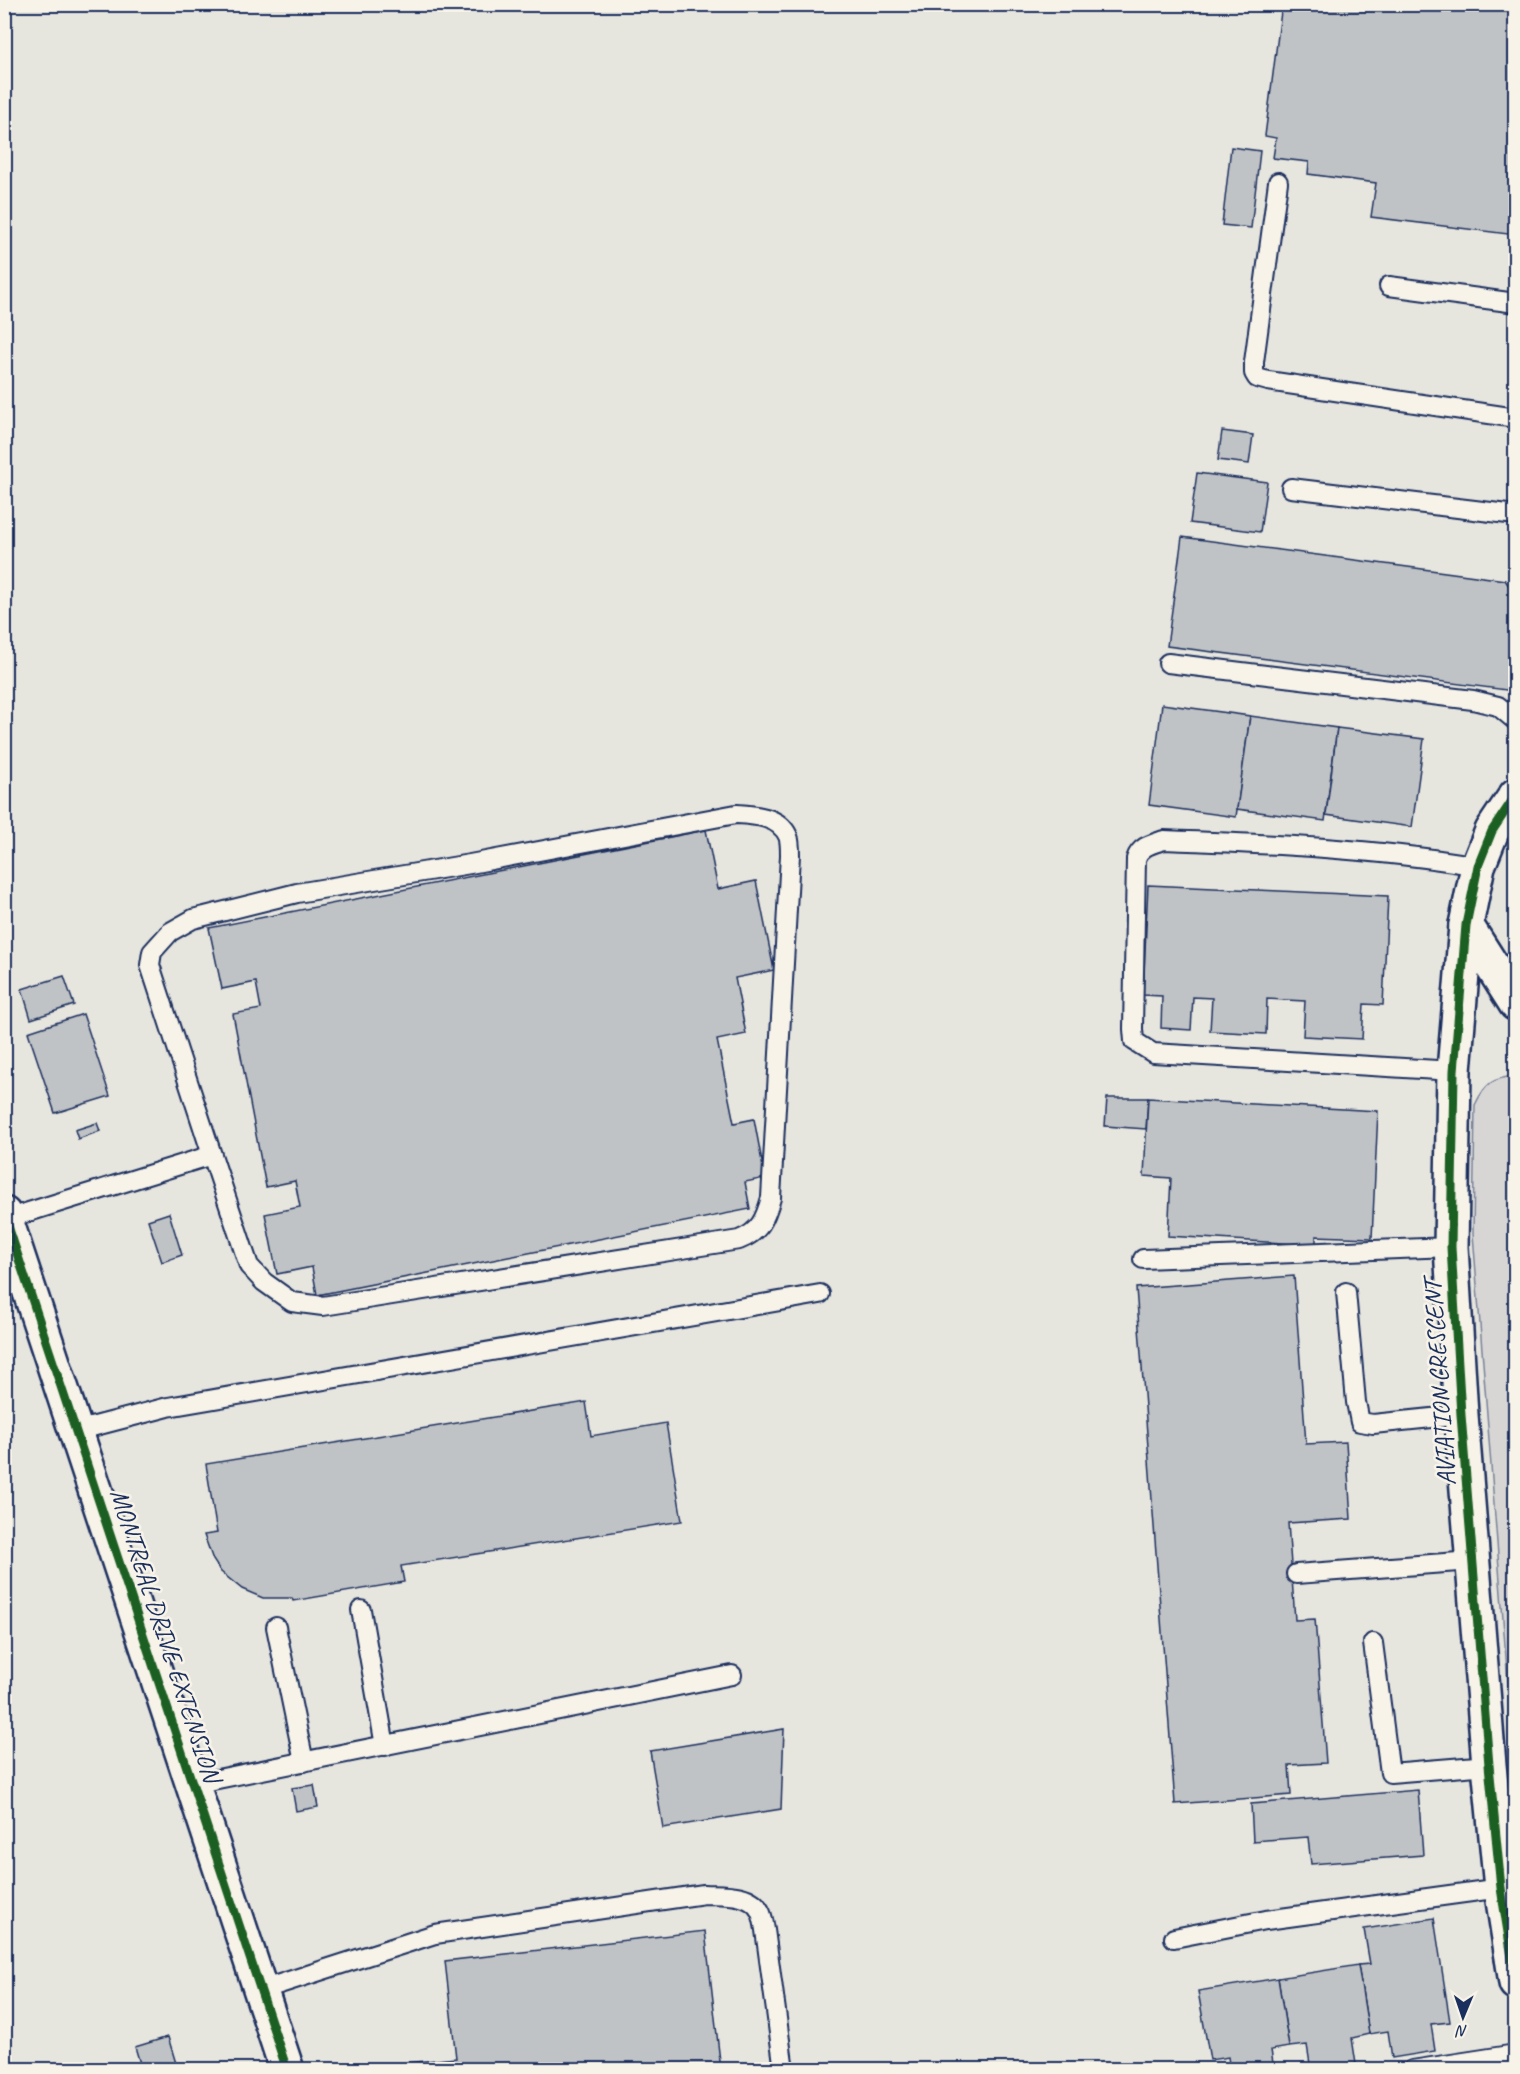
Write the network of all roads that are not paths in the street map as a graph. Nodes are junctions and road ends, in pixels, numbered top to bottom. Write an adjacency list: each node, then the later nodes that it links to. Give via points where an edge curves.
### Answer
1 (1278, 182): 4 (lane, via 1254,362 1257,378)
2 (1389, 286): 3 (lane)
3 (1515, 303)
4 (1515, 418)
5 (1291, 488): 6 (lane)
6 (1515, 516)
7 (1168, 663): 8 (lane, via 1473,700 1498,706)
8 (1515, 721)
9 (1515, 795): 10 (street, AVIATION CRESCENT, via 1492,831)
10 (1478, 867): 11 (street, AVIATION CRESCENT); 13 (lane, via 1429,858 1283,844 1164,840 1138,852 1136,859 1133,1029 1134,1041 1144,1048 1153,1053)
11 (1466, 925): 12 (street); 13 (street, AVIATION CRESCENT)
12 (1515, 1005)
13 (1454, 1071): 16 (street, AVIATION CRESCENT)
14 (212, 1155): 14 (lane, via 249,1266 292,1302 323,1306 749,1236 759,1229 771,1198 788,836 776,822 736,814 297,893 193,920 170,932 152,952 150,965); 15 (lane)
15 (5, 1216): 21 (street, MONTREAL DRIVE EXTENSION)
16 (1451, 1247): 17 (lane); 20 (street, AVIATION CRESCENT)
17 (1143, 1259)
18 (1346, 1292): 20 (lane, via 1360,1422)
19 (820, 1294): 21 (lane, via 168,1407)
20 (1461, 1415): 22 (street, AVIATION CRESCENT)
21 (76, 1431): 31 (street, MONTREAL DRIVE EXTENSION)
22 (1472, 1561): 23 (lane); 30 (street, AVIATION CRESCENT)
23 (1296, 1574)
24 (362, 1610): 28 (lane)
25 (276, 1627): 29 (lane)
26 (1374, 1643): 30 (lane, via 1390,1773)
27 (732, 1676): 28 (lane)
28 (385, 1746): 29 (lane)
29 (304, 1762): 31 (lane)
30 (1489, 1765): 32 (street, AVIATION CRESCENT)
31 (193, 1784): 35 (street, MONTREAL DRIVE EXTENSION)
32 (1501, 1888): 33 (lane, via 1266,1920); 34 (street, AVIATION CRESCENT)
33 (1174, 1938)
34 (1515, 1978)
35 (261, 1990): 37 (street, MONTREAL DRIVE EXTENSION); 38 (lane, via 435,1934 704,1894 732,1896 750,1900 760,1910)
36 (1515, 2054): 39 (lane)
37 (287, 2070)
38 (784, 2070)
39 (1412, 2070)

